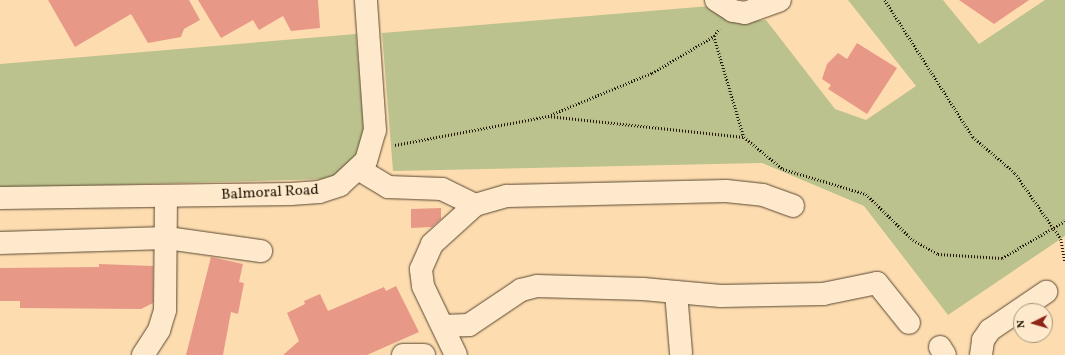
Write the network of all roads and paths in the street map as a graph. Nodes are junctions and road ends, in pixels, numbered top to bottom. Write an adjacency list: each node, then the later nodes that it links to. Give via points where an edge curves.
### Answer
1 (366, 0): 8 (street, Balmoral Road, via 375,105)
2 (780, 0): 4 (street, via 756,12)
3 (885, 0): 15 (path, via 973,137 1015,173)
4 (724, 6): 5 (path)
5 (714, 36): 6 (path, via 652,73); 7 (path)
6 (548, 116): 7 (path); 8 (path)
7 (744, 137): 15 (path, via 783,169 866,194 913,240 938,254 1002,258)
8 (372, 149): 9 (street, Balmoral Road)
9 (360, 170): 10 (street, Balmoral Road, via 340,185 319,192); 12 (street, via 388,187 442,189)
10 (166, 196): 11 (street, Balmoral Road); 16 (street)
11 (0, 198)
12 (475, 205): 13 (street, via 507,196 732,191 763,195); 23 (street, via 432,244 423,260 423,286)
13 (793, 206)
14 (1065, 221): 15 (path)
15 (1054, 229): 19 (path, via 1061,239)
16 (167, 238): 17 (street); 18 (street); 25 (street, via 165,310 159,330)
17 (0, 242)
18 (261, 251)
19 (1065, 261)
20 (676, 292): 22 (street, via 700,296 823,294 877,283 884,287); 23 (street, via 530,287 469,325); 24 (street)
21 (1046, 292): 29 (street, via 990,330 983,340)
22 (909, 323)
23 (442, 326): 28 (street)
24 (681, 353)
25 (143, 355)
26 (403, 355): 27 (street)
27 (424, 355)
28 (456, 355)
29 (981, 355)

